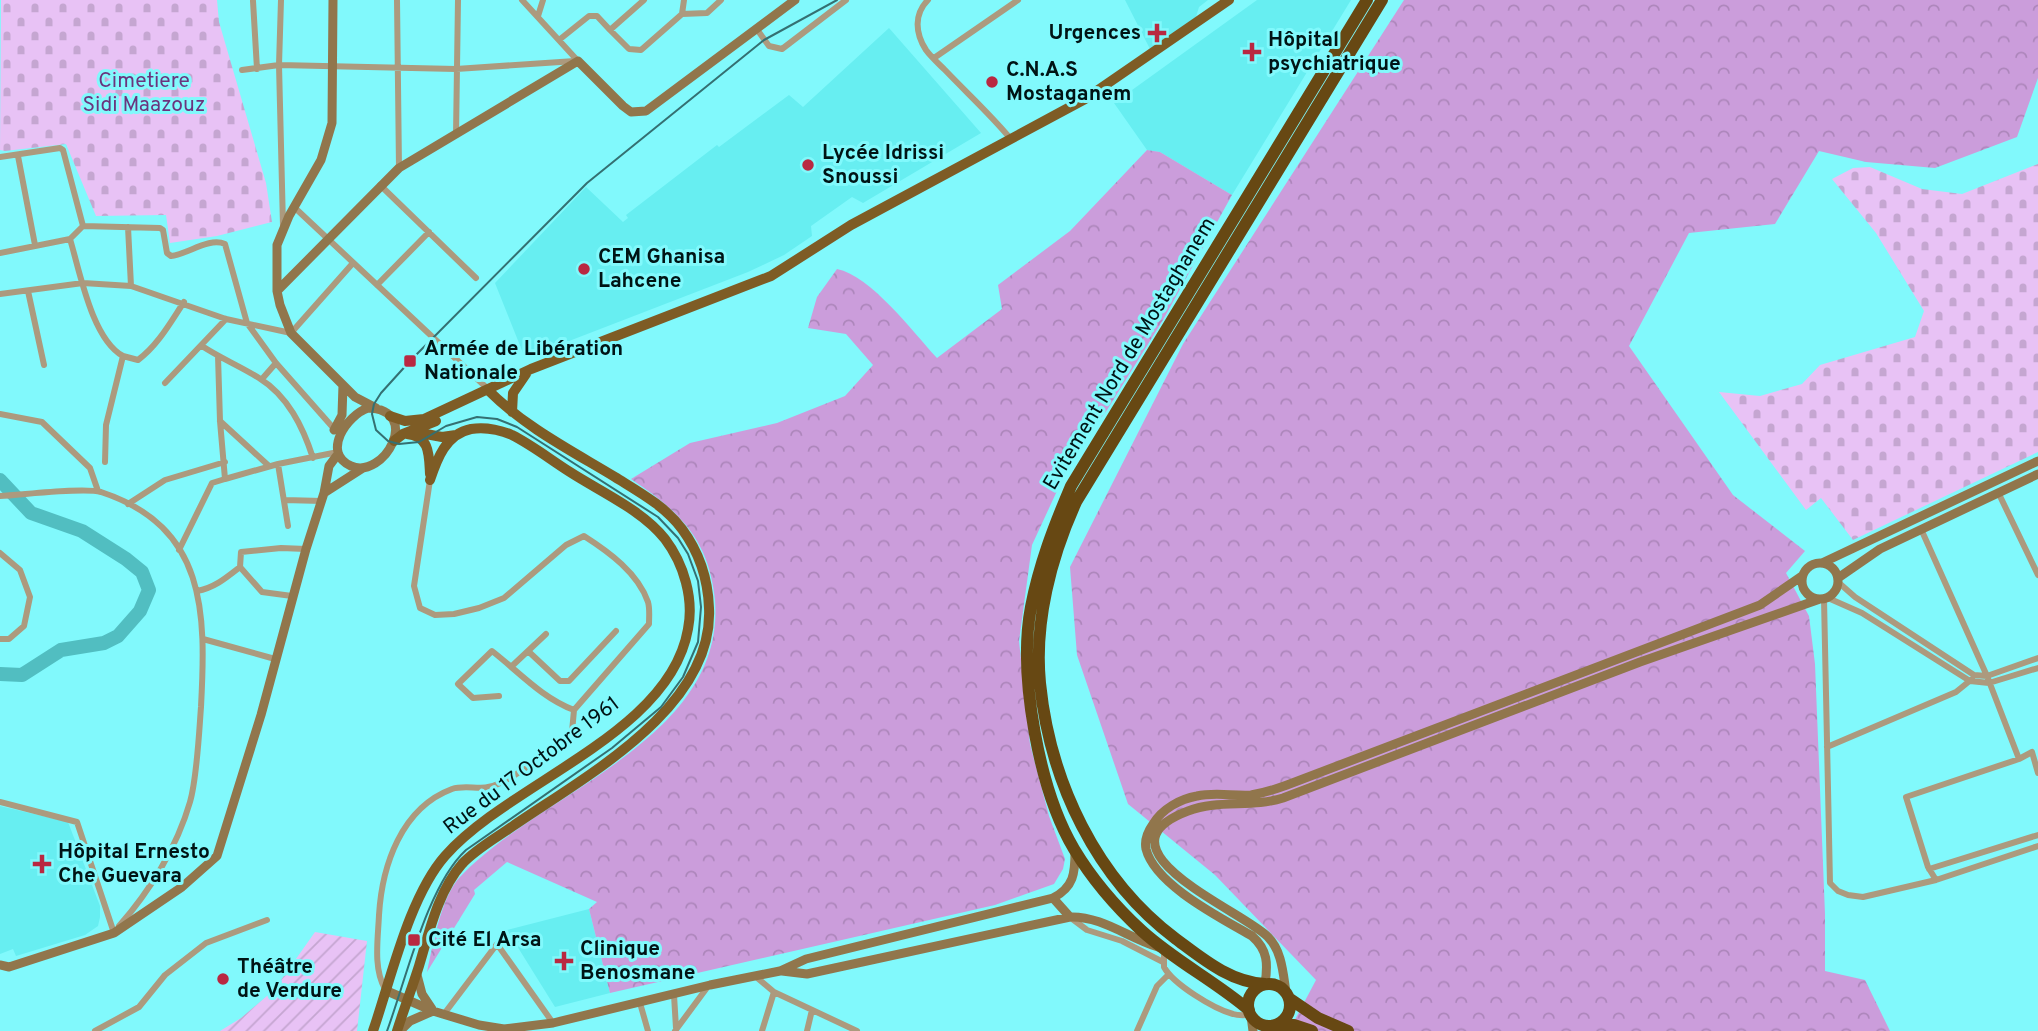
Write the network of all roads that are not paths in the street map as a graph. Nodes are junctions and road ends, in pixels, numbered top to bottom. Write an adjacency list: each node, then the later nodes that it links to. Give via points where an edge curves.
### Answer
1 (281, 0): 25 (street)
2 (333, 0): 26 (main road)
3 (397, 0): 27 (street)
4 (458, 0): 29 (street)
5 (523, 0): 19 (street)
6 (543, 0): 19 (street)
7 (644, 0): 21 (street)
8 (684, 0): 18 (street)
9 (721, 0): 18 (street, via 707,13)
10 (795, 0): 20 (main road)
11 (846, 0): 20 (street, via 782,49 769,46)
12 (928, 0): 23 (street, via 919,9 918,31)
13 (1018, 0): 23 (street)
14 (1230, 0): 32 (main road, via 1085,99)
15 (1367, 0): 126 (highway, Evitement Nord de Mostaghanem, via 1101,435 1052,529 1030,610 1029,687 1046,777)
16 (1382, 0): 139 (highway, Evitement Nord de Mostaghanem, via 1076,502 1060,536 1050,574 1040,639 1040,682 1057,766 1085,834 1104,864 1161,927 1198,955 1235,978)
17 (253, 1): 28 (street)
18 (682, 14): 21 (street, via 641,50 629,49)
19 (538, 16): 22 (street)
20 (756, 28): 24 (main road, via 638,113 622,106)
21 (610, 30): 22 (street, via 597,16 589,16)
22 (559, 40): 24 (street)
23 (934, 58): 32 (street)
24 (578, 61): 29 (street); 31 (main road)
25 (279, 65): 26 (street); 28 (street); 40 (street)
26 (333, 65): 27 (street); 37 (main road, via 329,138)
27 (397, 68): 29 (street); 35 (street)
28 (257, 69): 30 (street)
29 (456, 69): 31 (street)
30 (242, 70)
31 (456, 135): 35 (main road)
32 (1010, 138): 63 (main road, via 845,229 771,276)
33 (18, 156): 34 (street); 38 (street, via 62,149); 44 (street)
34 (0, 157)
35 (399, 168): 36 (main road)
36 (380, 185): 41 (street); 42 (main road)
37 (294, 207): 40 (main road); 42 (street)
38 (83, 226): 39 (street); 43 (street)
39 (128, 227): 50 (street); 56 (street, via 163,230 171,256 215,242 225,244)
40 (283, 228): 52 (main road, via 277,245)
41 (429, 232): 47 (street); 49 (street)
42 (327, 238): 46 (street); 52 (main road)
43 (70, 239): 44 (street); 48 (street)
44 (35, 245): 45 (street)
45 (0, 253)
46 (354, 263): 49 (street); 57 (street)
47 (476, 278)
48 (83, 283): 50 (street); 51 (street); 59 (street, via 103,335 112,350)
49 (377, 285): 67 (street)
50 (131, 286): 54 (street)
51 (28, 291): 53 (street); 62 (street)
52 (277, 291): 57 (main road)
53 (0, 294)
54 (184, 303): 55 (street); 59 (street, via 147,353 138,360)
55 (226, 319): 56 (street); 58 (street)
56 (247, 323): 57 (street); 61 (street)
57 (291, 333): 66 (main road)
58 (202, 346): 60 (street); 65 (street)
59 (123, 356): 80 (street, via 106,425)
60 (218, 356): 64 (street); 72 (street)
61 (276, 363): 64 (street); 74 (street)
62 (44, 365)
63 (531, 369): 67 (main road); 69 (main road, via 513,393)
64 (262, 379): 78 (street, via 292,410)
65 (165, 383)
66 (343, 385): 68 (main road); 73 (main road, via 351,403); 74 (main road)
67 (489, 391): 69 (main road, Rue du 17 Octobre 1961); 71 (main road, via 417,421); 76 (main road, via 478,401)
68 (376, 408): 71 (main road); 73 (main road, via 360,411)
69 (512, 412): 135 (main road, Rue du 17 Octobre 1961, via 643,495 681,528 705,580 706,637 695,670 658,719 613,757 462,865 442,898)
70 (0, 414): 88 (street, via 42,422 90,468)
71 (390, 416): 76 (main road)
72 (220, 421): 81 (street); 83 (street)
73 (349, 421): 74 (main road)
74 (337, 432): 77 (main road)
75 (457, 435): 76 (main road, Rue du 17 Octobre 1961); 87 (main road, via 443,449); 141 (main road, Rue du 17 Octobre 1961, via 480,429 511,435 645,520 666,540 680,565 687,588 689,628 675,666 638,712 474,830 444,857 421,895)
76 (403, 436): 84 (main road, via 380,459); 87 (main road, via 419,437 428,447)
77 (338, 453): 78 (street); 84 (main road, via 348,465); 91 (main road, via 329,467)
78 (313, 458): 82 (street)
79 (2038, 461): 99 (main road)
80 (105, 462)
81 (225, 462): 86 (street); 93 (street, via 165,480)
82 (278, 464): 83 (street); 92 (street)
83 (269, 467): 86 (street)
84 (363, 468): 91 (main road)
85 (2038, 474): 89 (main road)
86 (225, 479): 97 (street, via 212,483)
87 (430, 481): 119 (street, via 414,586 420,608 435,615 479,608 504,598 566,545 584,536 639,583 649,604 649,624)
88 (98, 491): 90 (street); 93 (street)
89 (1998, 492): 95 (main road); 101 (street)
90 (0, 496)
91 (323, 497): 92 (street); 96 (main road)
92 (284, 500): 94 (street)
93 (128, 504): 97 (street, via 164,529)
94 (288, 526)
95 (1921, 529): 103 (main road, via 1873,553); 117 (street)
96 (306, 549): 100 (street, via 241,552); 105 (main road)
97 (179, 551): 104 (street, via 191,567)
98 (0, 553): 109 (street, via 20,570 30,597 23,626 9,639)
99 (1822, 563): 102 (main road, via 1812,564); 103 (main road, via 1833,568)
100 (240, 567): 104 (street); 105 (street, via 262,592)
101 (2038, 575)
102 (1802, 576): 106 (main road, via 1805,592); 139 (main road, via 1760,605 1287,785 1252,794 1198,795 1167,808 1146,836 1152,863 1184,893 1261,943 1267,960)
103 (1838, 580): 106 (main road, via 1835,591); 116 (street, via 1855,597)
104 (197, 591): 110 (street)
105 (292, 596): 113 (main road)
106 (1824, 599): 116 (street, via 1863,613); 120 (street); 144 (main road, via 1640,662 1283,798 1261,804 1199,807 1167,820 1156,836 1161,859 1186,883 1266,934 1278,951)
107 (617, 631): 111 (street, via 569,681 560,681)
108 (546, 634): 111 (street)
109 (0, 639)
110 (202, 639): 113 (street); 132 (street, via 200,727 191,800 155,877)
111 (528, 651): 114 (street)
112 (2038, 658): 117 (street)
113 (275, 659): 132 (main road, via 217,856 182,887)
114 (512, 666): 118 (street, via 492,651 458,684 473,698); 119 (street, via 559,705)
115 (2038, 668): 117 (street)
116 (1972, 678): 117 (street); 120 (street, via 1956,692)
117 (1988, 680): 121 (street)
118 (499, 696)
119 (574, 710): 141 (street, via 572,732 499,784 445,792 408,822 392,850 380,902 377,951)
120 (1827, 747): 128 (street, via 1830,883 1847,895 1863,897)
121 (2018, 759): 122 (street, via 2032,752); 127 (street, via 1906,797)
122 (2038, 773)
123 (0, 802): 132 (street, via 77,822)
124 (2038, 835): 127 (street)
125 (2038, 846): 128 (street)
126 (1074, 850): 129 (main road, via 1071,883); 133 (highway, Evitement Nord de Mostaghanem, via 1118,906)
127 (1929, 869): 128 (street)
128 (1936, 880)
129 (1053, 898): 130 (main road); 136 (main road, via 806,959)
130 (1070, 916): 133 (main road, via 1101,922); 136 (main road, via 807,974)
131 (267, 920): 155 (street, via 206,943 164,975 139,1007)
132 (114, 933): 134 (main road)
133 (1164, 953): 137 (street); 150 (highway, Evitement Nord de Mostaghanem, via 1223,988)
134 (3, 968)
135 (417, 970): 145 (main road, Rue du 17 Octobre 1961); 148 (main road, via 422,994)
136 (780, 971): 138 (main road)
137 (1169, 974): 150 (street, via 1216,1006 1233,1014); 162 (street, via 1157,986)
138 (755, 976): 140 (main road); 142 (street)
139 (1265, 984): 144 (highway, via 1276,985); 150 (highway, via 1251,994)
140 (710, 985): 143 (main road); 154 (street)
141 (387, 991): 145 (main road); 156 (main road, Rue du 17 Octobre 1961)
142 (774, 992): 147 (street); 159 (street)
143 (674, 995): 146 (main road); 154 (street)
144 (1288, 996): 152 (highway, via 1287,1017); 165 (highway, via 1318,1018)
145 (407, 1001): 148 (main road); 157 (main road, Rue du 17 Octobre 1961)
146 (640, 1003): 151 (main road); 158 (street)
147 (813, 1010): 153 (street); 160 (street)
148 (433, 1011): 149 (main road); 157 (main road)
149 (444, 1014): 151 (main road, via 504,1029); 151 (street, via 497,944)
150 (1250, 1014): 152 (highway, via 1260,1024); 163 (main road)
151 (554, 1023)
152 (1272, 1027): 164 (highway, via 1294,1025)
153 (845, 1028): 161 (street)
154 (675, 1030)
155 (95, 1031)
156 (373, 1031)
157 (399, 1031)
158 (648, 1031)
159 (762, 1031)
160 (807, 1031)
161 (857, 1031)
162 (1137, 1031)
163 (1253, 1031)
164 (1312, 1031)
165 (1348, 1031)

